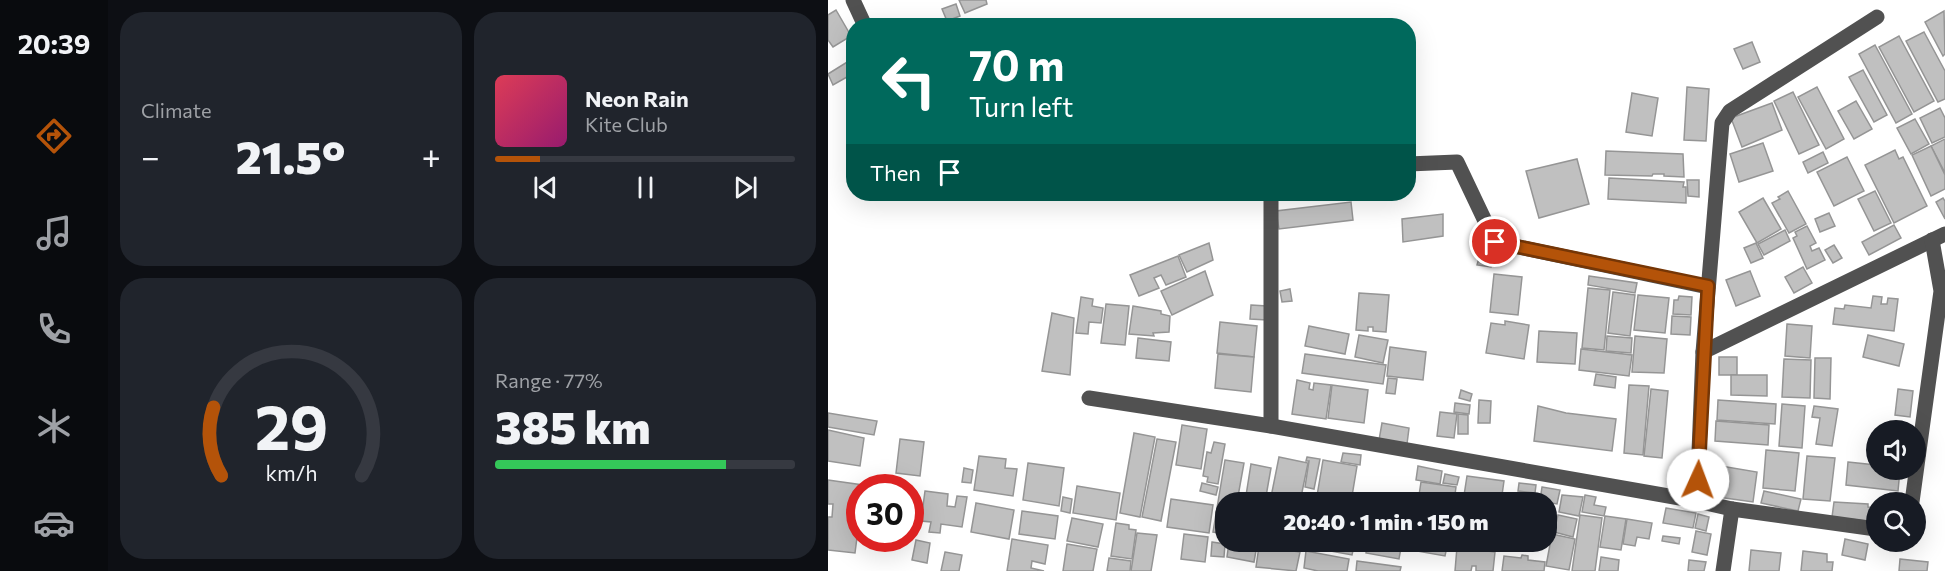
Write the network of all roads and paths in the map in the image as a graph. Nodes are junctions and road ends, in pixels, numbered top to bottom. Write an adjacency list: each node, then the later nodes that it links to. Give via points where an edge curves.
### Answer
1 (853, 0): 3 (street)
2 (1877, 17): 7 (street, via 1730,111 1722,123)
3 (861, 18)
4 (1416, 164): 7 (street, via 1457,162 1495,242)
5 (1271, 201): 10 (street)
6 (1939, 237): 8 (street); 11 (street, via 1941,291)
7 (1708, 286): 8 (street)
8 (1703, 352): 12 (street)
9 (1089, 398): 10 (street)
10 (1271, 426): 12 (street)
11 (1913, 492)
12 (1697, 501): 13 (street)
13 (1732, 509): 14 (street); 15 (street)
14 (1866, 528)
15 (1723, 571)

